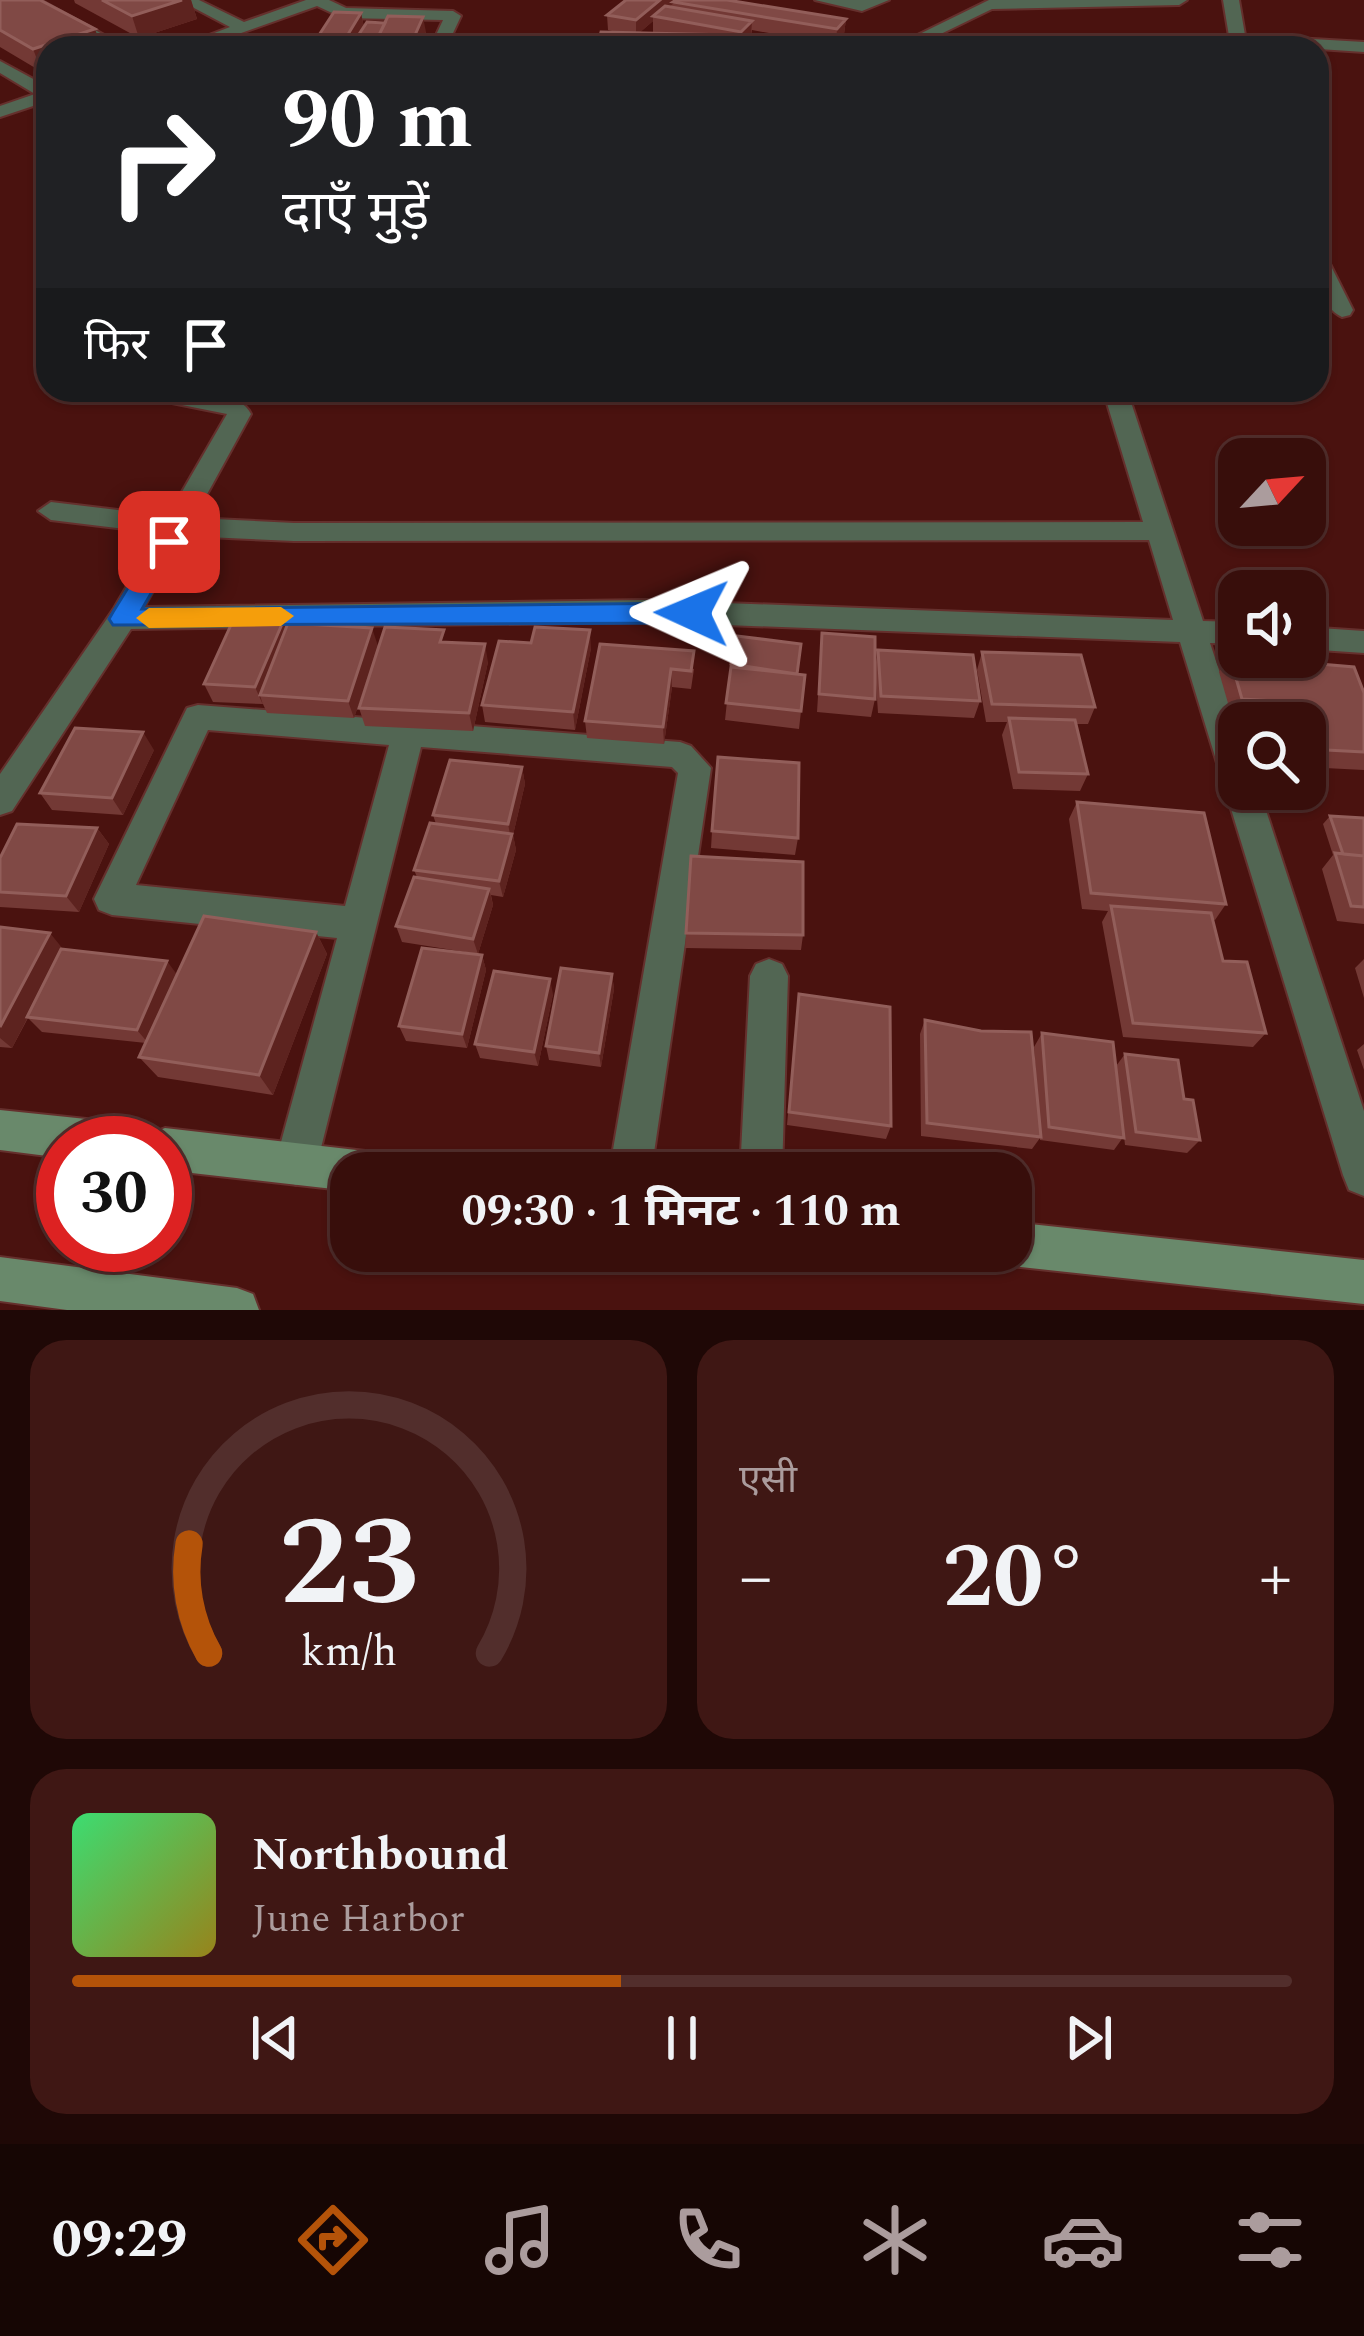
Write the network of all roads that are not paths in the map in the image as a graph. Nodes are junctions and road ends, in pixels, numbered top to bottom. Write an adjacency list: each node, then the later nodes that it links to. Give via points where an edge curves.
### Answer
1 (187, 0): 9 (street)
2 (823, 0): 3 (street)
3 (881, 0)
4 (1179, 0): 14 (street, via 989,5)
5 (1231, 0): 15 (street)
6 (320, 1): 8 (street); 9 (street)
7 (28, 6): 11 (street)
8 (343, 13): 10 (street); 13 (street, via 453,16)
9 (243, 27): 12 (street)
10 (333, 31)
11 (94, 36)
12 (217, 36)
13 (444, 36)
14 (924, 36)
15 (1237, 36)
16 (1329, 46): 17 (street)
17 (1364, 47)
18 (0, 66): 19 (street)
19 (36, 87)
20 (36, 98): 21 (street)
21 (0, 112)
22 (1329, 275): 23 (street)
23 (1353, 309)
24 (222, 402): 27 (street, via 239,414)
25 (1119, 402): 28 (street)
26 (51, 511): 27 (street)
27 (178, 526): 28 (street); 29 (street)
28 (1160, 531): 30 (street)
29 (123, 619): 30 (street, via 646,611); 36 (street)
30 (1191, 630): 31 (street); 34 (street)
31 (1218, 632)
32 (1326, 639): 33 (street)
33 (1364, 642)
34 (1218, 714)
35 (408, 734): 38 (street); 38 (street, via 198,717 112,898); 43 (street, via 680,755 695,768)
36 (0, 801)
37 (1249, 810): 47 (street)
38 (358, 924): 45 (street)
39 (769, 976): 44 (street)
40 (0, 1130): 41 (main road)
41 (36, 1134)
42 (192, 1152): 45 (main road)
43 (633, 1152)
44 (762, 1152)
45 (296, 1164): 46 (main road)
46 (330, 1168)
47 (1364, 1175)
48 (1032, 1246): 50 (main road)
49 (0, 1279): 51 (main road)
50 (1364, 1282)
51 (237, 1310)

